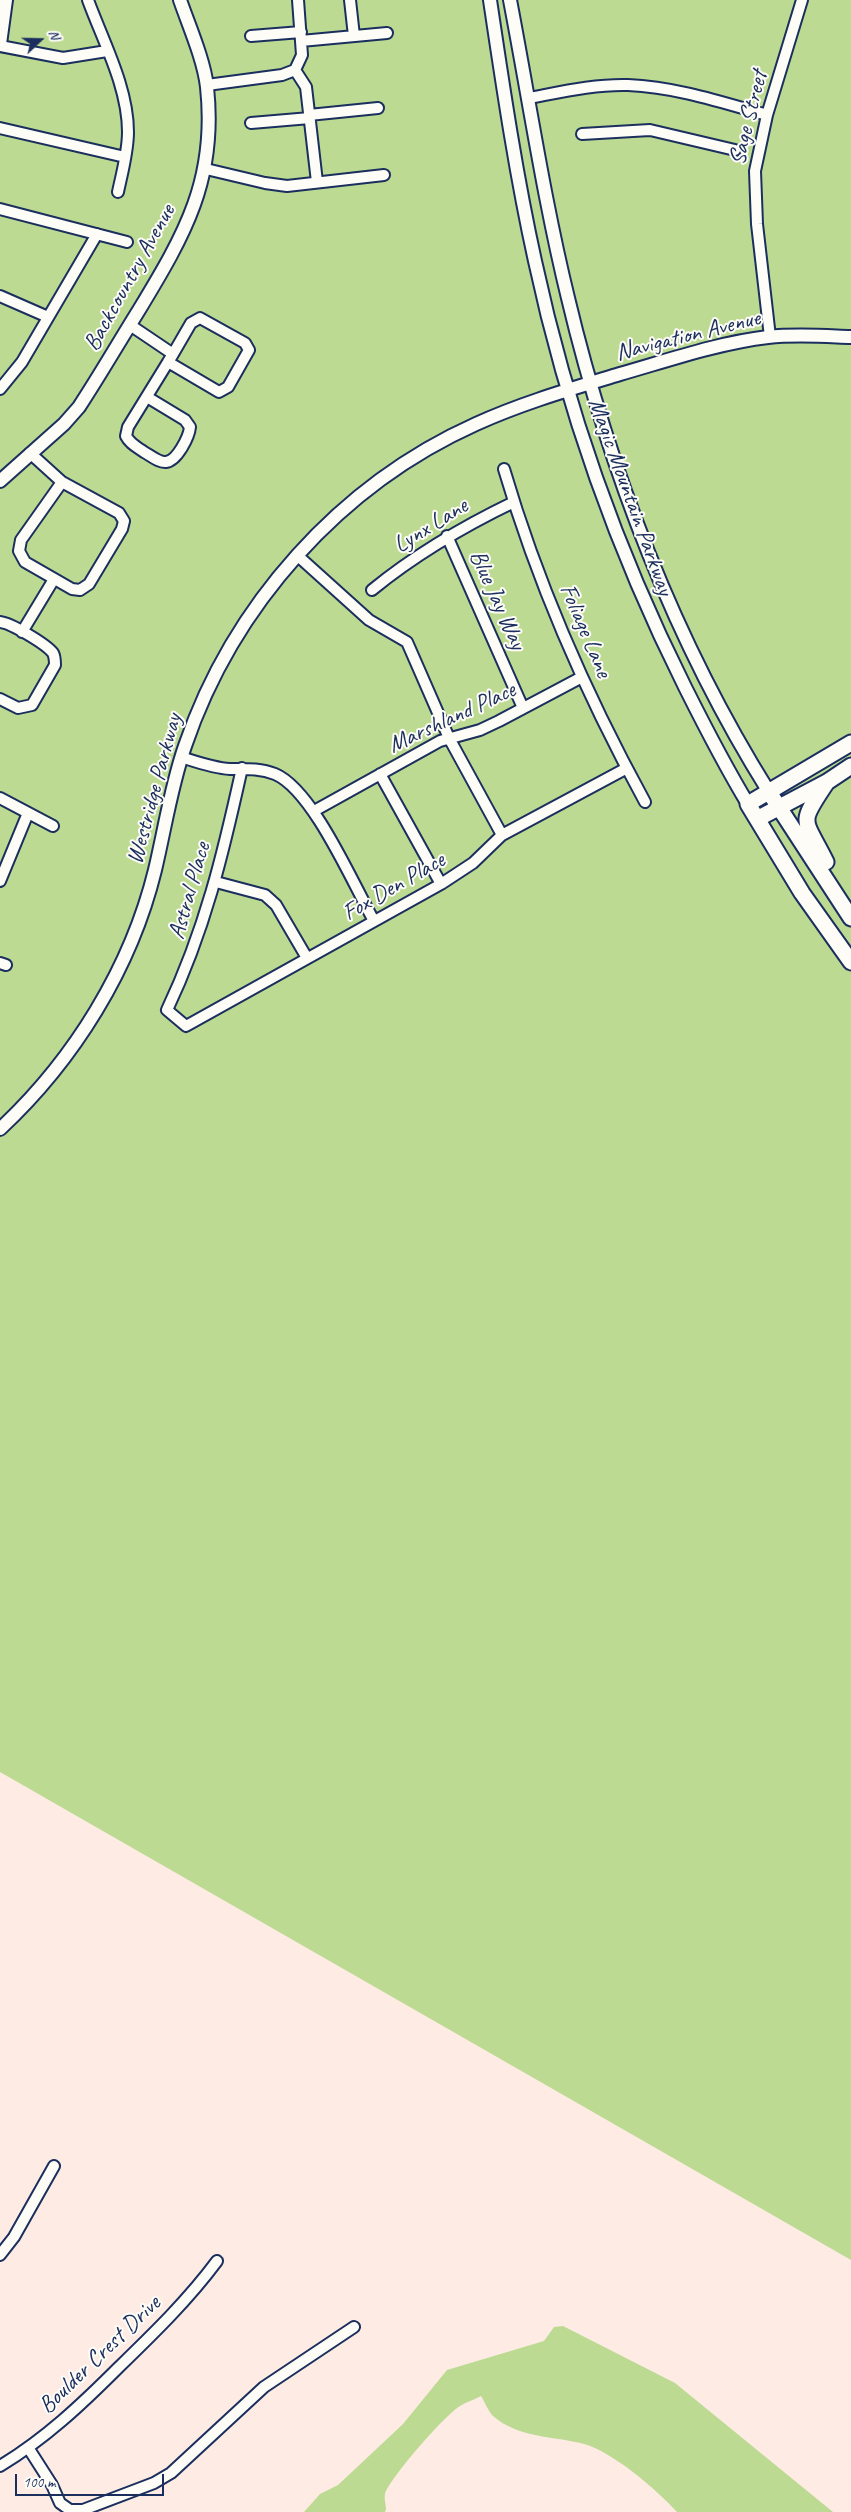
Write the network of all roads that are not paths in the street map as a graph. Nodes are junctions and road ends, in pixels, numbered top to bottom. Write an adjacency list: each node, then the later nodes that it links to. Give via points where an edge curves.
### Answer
1 (6, 0): 13 (street)
2 (88, 0): 14 (street)
3 (180, 0): 16 (street, Backcountry Avenue)
4 (298, 0): 11 (street)
5 (350, 0): 12 (street)
6 (490, 0): 41 (street, Magic Mountain Parkway, via 534,261)
7 (510, 0): 17 (street, Magic Mountain Parkway)
8 (802, 0): 19 (street, Sage Street)
9 (388, 33): 12 (street)
10 (251, 36): 11 (street)
11 (301, 36): 12 (street); 15 (street, via 302,55)
12 (354, 36)
13 (0, 45): 14 (street, via 63,58)
14 (107, 51): 25 (street, via 124,103 128,132)
15 (295, 70): 16 (street, via 282,75); 20 (street, via 306,87)
16 (207, 85): 26 (street, Backcountry Avenue, via 209,132)
17 (529, 98): 19 (street, via 600,86 651,86); 39 (street, Magic Mountain Parkway, via 556,246)
18 (378, 108): 20 (street)
19 (767, 115): 36 (street, Sage Street, via 755,171 755,192)
20 (309, 117): 21 (street); 28 (street)
21 (251, 123)
22 (0, 128): 25 (street)
23 (582, 134): 24 (street, via 650,130)
24 (736, 150)
25 (126, 157): 29 (street)
26 (206, 169): 28 (street, via 276,185); 35 (street, Backcountry Avenue, via 180,240)
27 (384, 175): 28 (street)
28 (316, 182)
29 (118, 192)
30 (0, 209): 31 (street)
31 (97, 234): 32 (street); 34 (street)
32 (127, 242)
33 (0, 296): 34 (street)
34 (48, 317): 40 (street, via 22,362)
35 (130, 325): 38 (street); 43 (street, Backcountry Avenue, via 79,406 64,424)
36 (770, 337): 37 (street, Navigation Avenue); 39 (street, Navigation Avenue, via 730,343)
37 (851, 337)
38 (170, 358): 38 (street, via 222,392 249,350 245,343 200,318 191,323); 42 (street)
39 (590, 383): 41 (street, Navigation Avenue); 65 (street, Magic Mountain Parkway, via 616,464 667,593 726,718)
40 (1, 387)
41 (567, 390): 49 (street, Westridge Parkway, via 473,425 424,451 352,500); 68 (street, Magic Mountain Parkway, via 605,507 647,608 703,723)
42 (147, 397): 42 (street, via 128,427 126,436 131,444 161,462 168,462 188,436 190,427 185,420)
43 (30, 453): 45 (street, Backcountry Avenue); 46 (street)
44 (504, 469): 47 (street, Foliage Lane)
45 (0, 480)
46 (62, 482): 50 (street, via 18,546 25,562); 50 (street, via 119,513 124,521 84,588 72,589)
47 (514, 502): 48 (street, Lynx Lane); 54 (street, Foliage Lane, via 552,607)
48 (447, 536): 51 (street, Lynx Lane); 56 (street, Blue Jay Way)
49 (298, 556): 57 (street, via 369,620 407,642); 59 (street, Westridge Parkway, via 255,606 227,650 205,695)
50 (54, 579): 53 (street)
51 (372, 590)
52 (0, 622): 53 (street)
53 (22, 632): 55 (street, via 50,650 55,665 32,705 18,708)
54 (582, 677): 56 (street, Marshland Place); 62 (street, Foliage Lane)
55 (0, 699)
56 (523, 708): 57 (street, Marshland Place, via 480,730)
57 (449, 738): 63 (street, Marshland Place); 74 (street)
58 (851, 743): 65 (main road)
59 (182, 757): 61 (street, via 216,767); 84 (street, Westridge Parkway, via 149,890 112,982 61,1064)
60 (851, 766): 64 (main road)
61 (242, 768): 70 (street, via 259,769 290,782); 76 (street, Astral Place)
62 (627, 768): 67 (street, Foliage Lane); 74 (street, Fox Den Place)
63 (380, 774): 70 (street, Marshland Place); 77 (street)
64 (827, 782): 69 (main road); 78 (main road, via 809,808 807,822 812,840 825,861)
65 (769, 792): 68 (main road); 69 (main road, Magic Mountain Parkway)
66 (0, 798): 71 (street)
67 (645, 802)
68 (748, 804): 72 (main road, Magic Mountain Parkway)
69 (778, 807): 72 (main road); 78 (main road, Magic Mountain Parkway)
70 (314, 811): 80 (street)
71 (28, 813): 73 (street); 75 (street)
72 (757, 819): 82 (main road, Magic Mountain Parkway, via 802,893)
73 (53, 826)
74 (502, 835): 77 (street, Fox Den Place, via 473,863)
75 (0, 881)
76 (216, 882): 81 (street, via 265,895 280,911); 83 (street, Astral Place, via 195,946 167,1010)
77 (441, 884): 80 (street, Fox Den Place)
78 (832, 890): 79 (main road, Magic Mountain Parkway)
79 (851, 918)
80 (374, 921): 81 (street, Fox Den Place)
81 (307, 958): 83 (street, Fox Den Place, via 186,1026)
82 (851, 962)
83 (176, 1018)
84 (0, 1129)
85 (54, 2166): 86 (street)
86 (0, 2256)
87 (217, 2261): 89 (street, Boulder Crest Drive, via 170,2318 66,2418)
88 (354, 2327): 89 (street, via 264,2387 171,2473 154,2483 83,2510 70,2510 60,2503)
89 (29, 2448): 90 (street, Boulder Crest Drive)
90 (0, 2466)

